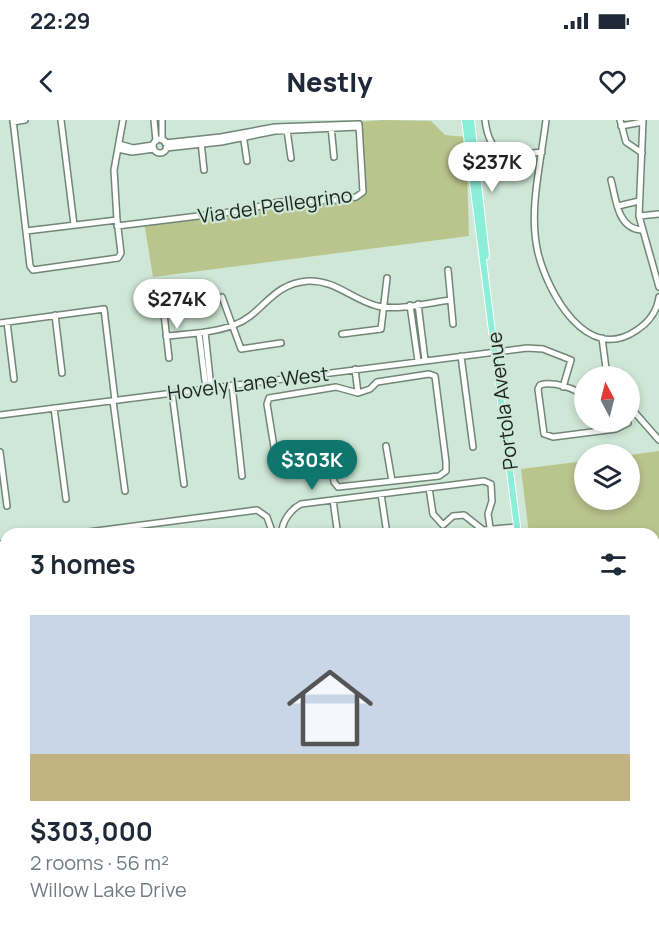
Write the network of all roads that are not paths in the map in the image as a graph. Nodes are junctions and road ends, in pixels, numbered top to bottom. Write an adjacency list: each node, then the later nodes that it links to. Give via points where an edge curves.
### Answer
1 (25, 120): 10 (street)
2 (60, 120): 34 (street)
3 (123, 120): 20 (street)
4 (154, 120): 19 (street)
5 (162, 120): 19 (street)
6 (465, 120): 17 (main road, Portola Avenue)
7 (471, 120): 26 (main road, Portola Avenue)
8 (485, 120): 21 (street, via 490,143 499,152)
9 (546, 120): 21 (street)
10 (13, 121): 36 (street)
11 (643, 121): 13 (street); 22 (street)
12 (358, 122): 14 (street, via 357,127); 33 (street, Via del Pellegrino, via 364,178 363,192 356,197 279,202 239,211)
13 (621, 123): 22 (street, via 626,142)
14 (331, 127): 15 (street); 23 (street)
15 (287, 129): 16 (street); 24 (street)
16 (244, 134): 18 (street); 25 (street)
17 (467, 136): 26 (main road); 37 (main road, Portola Avenue, via 478,236)
18 (201, 141): 19 (street); 27 (street)
19 (160, 144): 20 (street)
20 (119, 147): 33 (street, via 114,170)
21 (542, 152): 58 (street, via 536,210 539,255 549,286 571,319 588,334)
22 (642, 153): 29 (street)
23 (334, 157)
24 (291, 158)
25 (247, 161)
26 (477, 167): 37 (main road, Portola Avenue)
27 (204, 170)
28 (611, 180): 30 (street)
29 (639, 201): 30 (street); 32 (street)
30 (618, 206): 35 (street, via 624,222)
31 (659, 214): 32 (street)
32 (639, 216): 35 (street)
33 (117, 223): 34 (street); 36 (street, via 121,254 118,258 33,270)
34 (74, 225): 36 (street)
35 (641, 230): 40 (street)
36 (26, 231)
37 (486, 268): 60 (main road, Portola Avenue)
38 (448, 270): 43 (street)
39 (387, 278): 47 (street)
40 (659, 287)
41 (222, 297): 54 (street)
42 (659, 297): 58 (street, via 648,322 633,333)
43 (450, 300): 44 (street); 53 (street)
44 (417, 304): 46 (street); 51 (street)
45 (163, 305): 57 (street)
46 (410, 305): 47 (street); 52 (street)
47 (384, 307): 54 (street, via 365,302 339,286 308,281 282,289); 56 (street, via 381,329)
48 (55, 315): 49 (street); 66 (street); 74 (street, via 104,309)
49 (8, 322): 50 (street); 67 (street)
50 (0, 323)
51 (420, 323): 52 (street); 63 (street)
52 (413, 324): 63 (street)
53 (453, 324)
54 (234, 326): 55 (street); 59 (street, via 241,349)
55 (202, 332): 57 (street); 70 (street)
56 (342, 334)
57 (166, 336): 62 (street)
58 (602, 338): 64 (street)
59 (281, 343)
60 (496, 351): 61 (street, Hovely Lane West); 69 (street, Hovely Lane West, via 543,349 571,360); 101 (main road, Portola Avenue)
61 (461, 356): 63 (street, Hovely Lane West); 81 (street)
62 (169, 358)
63 (421, 361): 65 (street, Hovely Lane West)
64 (606, 366)
65 (355, 369): 68 (street, Hovely Lane West); 73 (street)
66 (62, 373)
67 (14, 379)
68 (232, 385): 70 (street, Hovely Lane West); 85 (street)
69 (562, 387): 71 (street); 78 (street, via 540,385 538,389 543,432 547,436)
70 (209, 388): 72 (street, Hovely Lane West)
71 (574, 390)
72 (172, 393): 74 (street, Hovely Lane West); 87 (street)
73 (358, 393): 82 (street, via 336,387 269,398 274,447 278,451); 86 (street, via 389,379 435,376 446,471 439,476)
74 (114, 401): 75 (street, Hovely Lane West); 89 (street)
75 (54, 408): 76 (street, Hovely Lane West); 91 (street)
76 (0, 415)
77 (640, 418): 79 (street)
78 (585, 432)
79 (659, 440)
80 (386, 446): 86 (street)
81 (473, 447)
82 (288, 450): 84 (street); 86 (street, via 323,445 330,449 338,487)
83 (0, 452): 93 (street)
84 (291, 471)
85 (242, 476)
86 (392, 481)
87 (183, 484)
88 (429, 488): 90 (street); 99 (street, via 433,514 443,525 453,516 464,515); 100 (street, via 488,482 492,490)
89 (125, 491)
90 (381, 494): 92 (street); 98 (street)
91 (66, 499)
92 (333, 500): 96 (street, via 298,505); 97 (street)
93 (7, 506)
94 (119, 528): 95 (street, via 257,510 267,517)
95 (271, 528)
96 (282, 528)
97 (337, 528)
98 (386, 528)
99 (480, 528)
100 (490, 528)
101 (518, 528)

